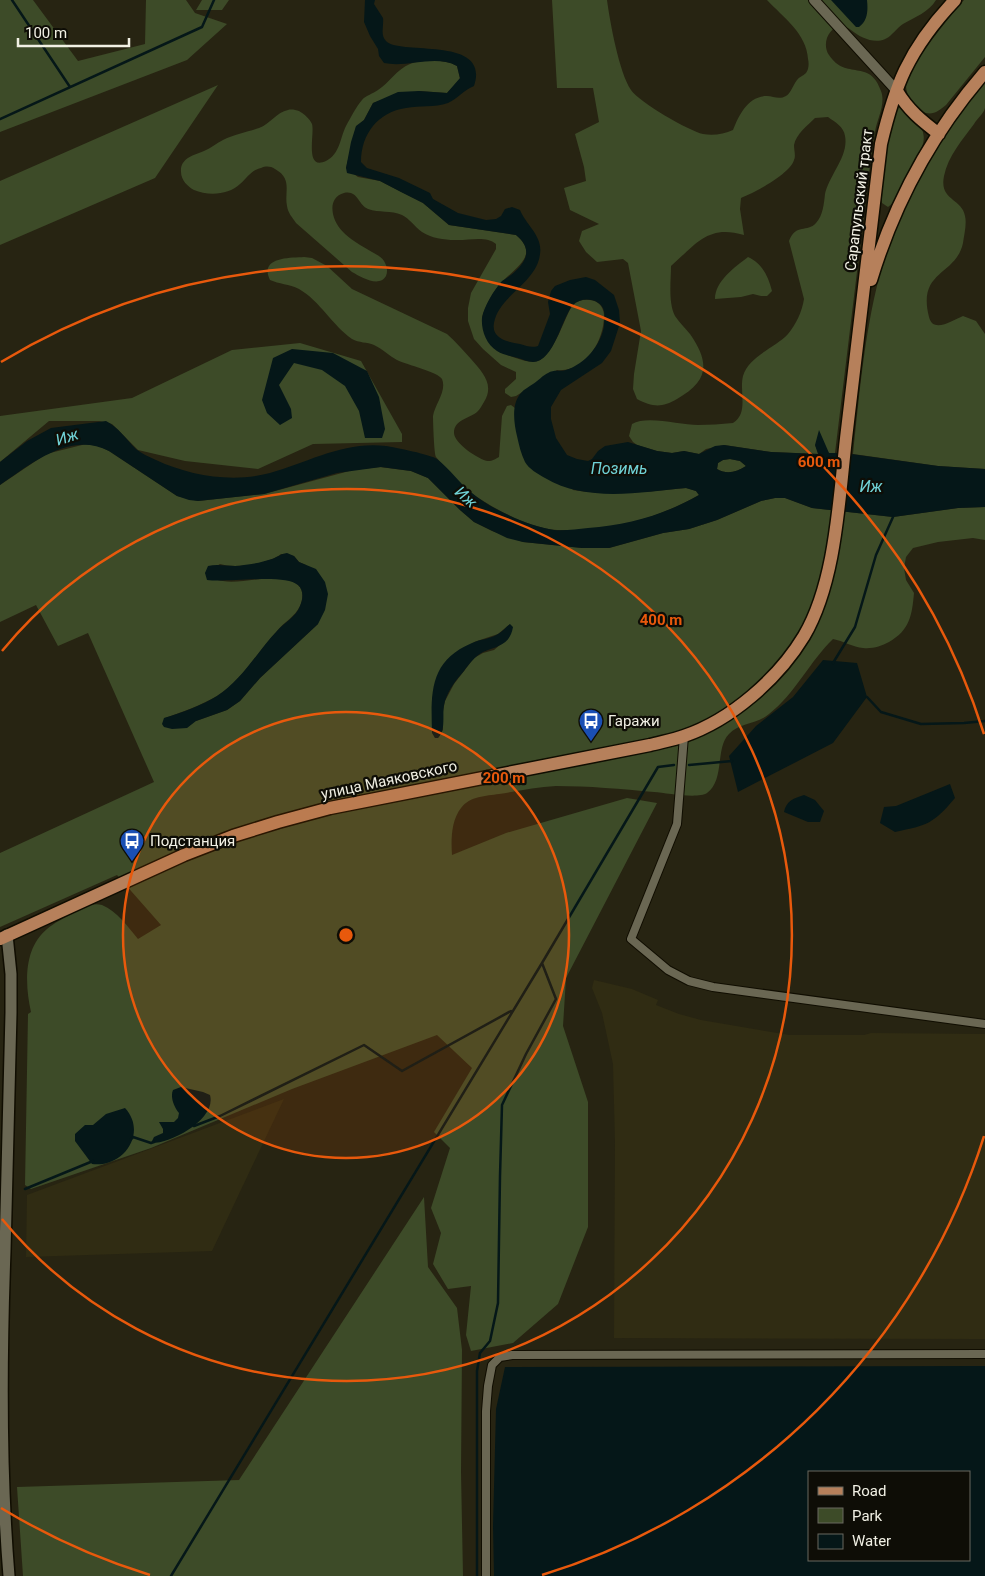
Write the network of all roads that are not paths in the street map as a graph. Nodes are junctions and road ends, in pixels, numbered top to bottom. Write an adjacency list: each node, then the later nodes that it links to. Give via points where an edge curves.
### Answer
1 (814, 0): 4 (street)
2 (955, 0): 4 (main road, Сарапульский тракт, via 924,39 905,69)
3 (985, 72): 5 (main road, Сарапульский тракт)
4 (897, 91): 5 (main road, via 912,113); 6 (main road, Сарапульский тракт, via 881,144)
5 (939, 134): 6 (main road, Сарапульский тракт, via 914,174 879,252)
6 (860, 334): 7 (main road, Сарапульский тракт)
7 (835, 529): 8 (main road, улица Маяковского, via 816,609 787,661 748,700)
8 (684, 736): 9 (main road, улица Маяковского, via 330,808 278,822 184,855); 10 (street, via 677,824 631,939 668,970 690,981 713,987)
9 (4, 937): 12 (main road, via 11,974 12,1013 2,1316 4,1522)
10 (985, 1024)
11 (985, 1354): 13 (street, via 500,1357 492,1365 486,1411)
12 (9, 1576)
13 (486, 1576)

